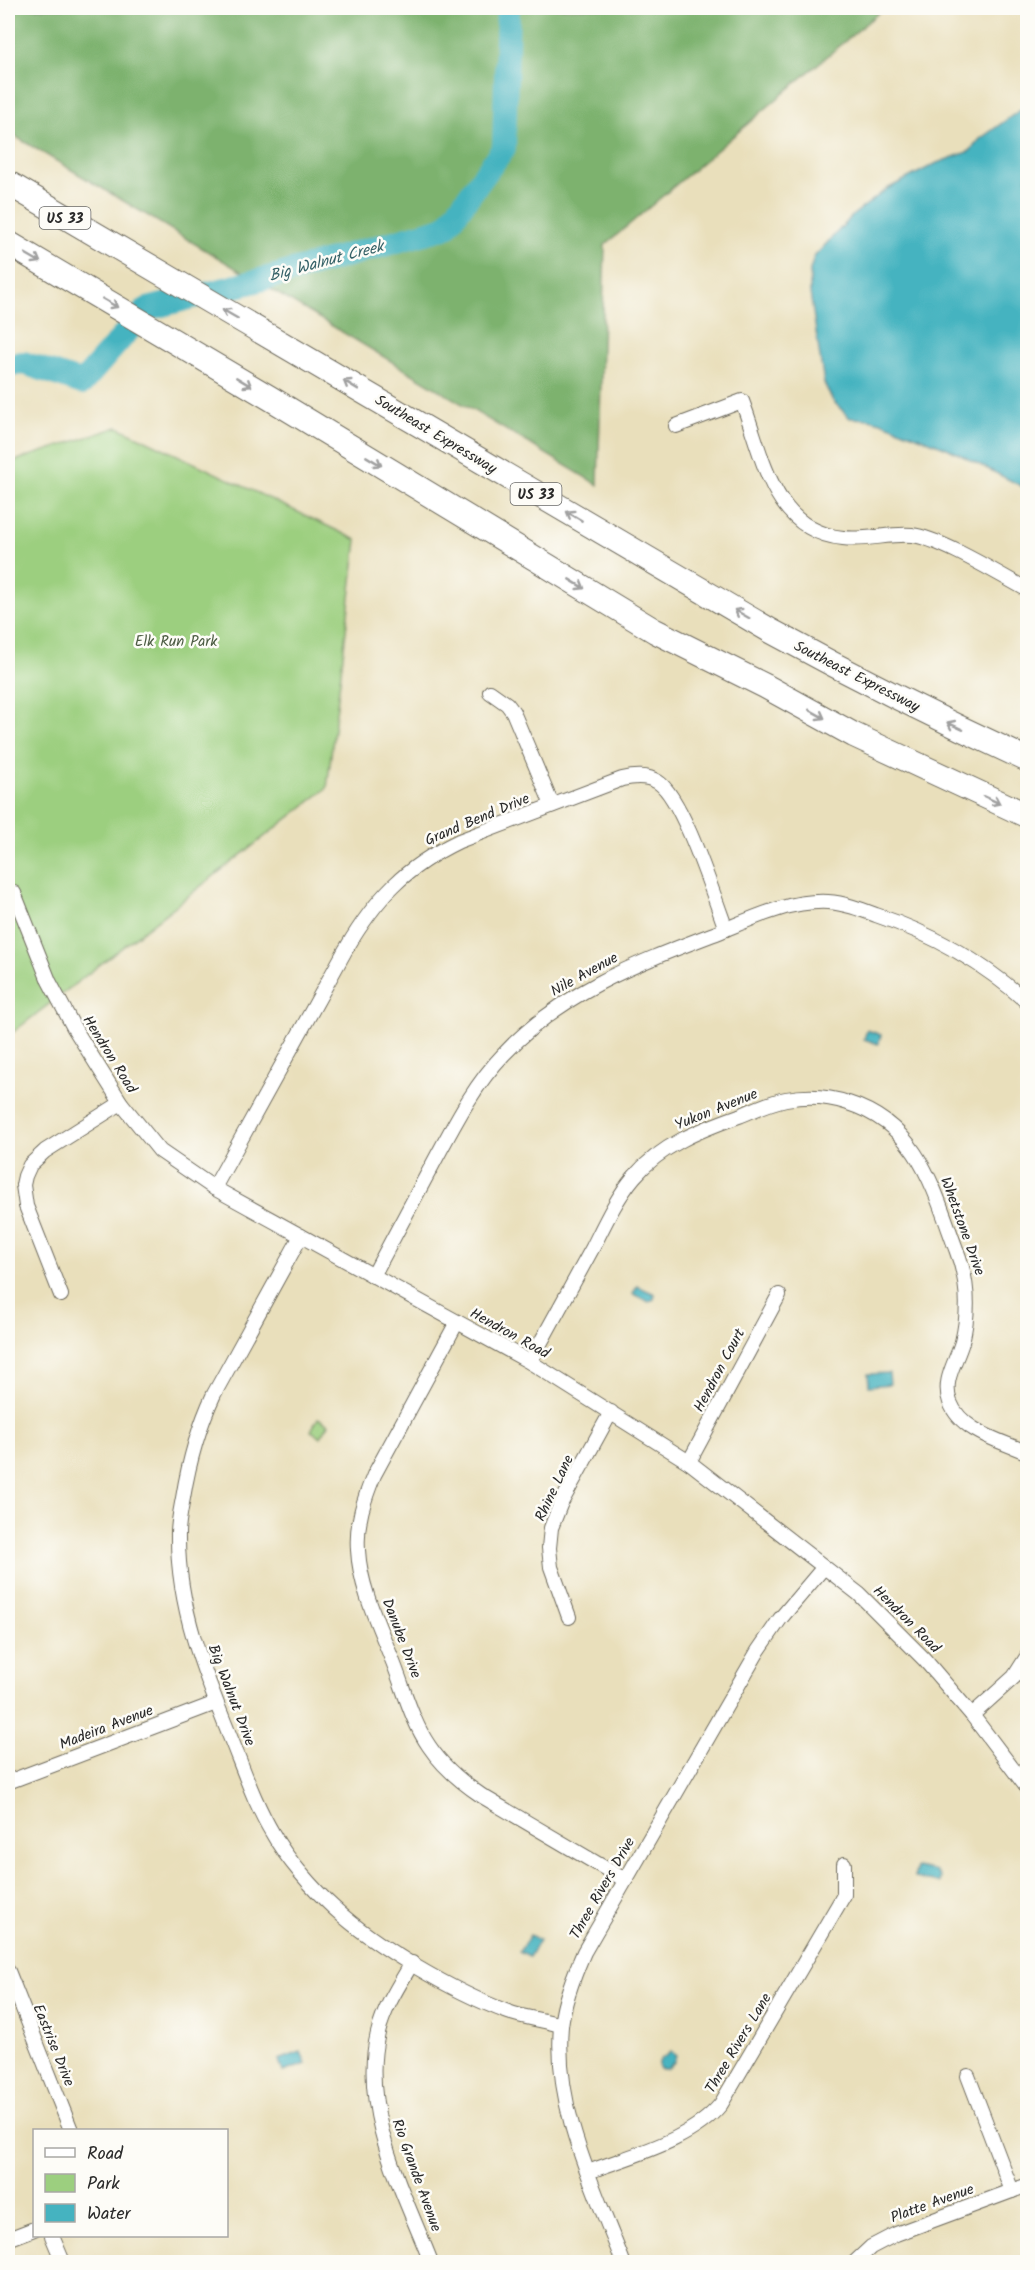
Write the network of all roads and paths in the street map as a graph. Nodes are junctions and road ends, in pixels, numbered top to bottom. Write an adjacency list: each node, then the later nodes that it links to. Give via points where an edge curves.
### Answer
1 (8, 183): 6 (highway, Southeast Expressway / US 33, one-way to 1, via 943,721 778,635)
2 (8, 243): 8 (highway, one-way to 8, via 655,632 854,735)
3 (676, 426): 4 (street, via 742,401 774,492 804,524 846,539 914,535)
4 (1028, 590)
5 (490, 692): 7 (street, via 513,712)
6 (1028, 760)
7 (552, 806): 10 (street, Grand Bend Drive, via 631,777 657,782 680,809); 14 (street, Grand Bend Drive, via 434,853 406,873 378,901 346,949)
8 (1028, 816)
9 (14, 893): 12 (street, Hendron Road, via 49,981)
10 (726, 929): 11 (street, Nile Avenue, via 772,911 808,903 851,906 937,940 982,965); 16 (street, Nile Avenue, via 585,989 537,1022 503,1054 458,1118)
11 (1028, 1003)
12 (121, 1103): 14 (street, Hendron Road, via 160,1151); 17 (street, via 45,1151 25,1176 26,1206)
13 (886, 1120): 20 (street, Yukon Avenue, via 837,1099 803,1096 784,1099 702,1129 664,1150 626,1187); 22 (street, Whetstone Drive, via 919,1158 965,1277 967,1310 946,1387 949,1402 969,1426)
14 (214, 1188): 15 (street, Hendron Road)
15 (301, 1236): 16 (street, Hendron Road); 27 (street, Big Walnut Drive, via 214,1394 188,1463 178,1531 181,1579 191,1629)
16 (373, 1276): 19 (street, Hendron Road)
17 (61, 1295)
18 (779, 1295): 23 (street, Hendron Court)
19 (457, 1322): 20 (street, Hendron Road); 32 (street, Danube Drive, via 367,1493 358,1529 358,1559 364,1586 416,1722 442,1765 482,1796)
20 (530, 1362): 21 (street, Hendron Road)
21 (611, 1412): 23 (street, Hendron Road); 25 (street, Rhine Lane, via 551,1528 551,1567)
22 (1028, 1452)
23 (689, 1462): 24 (street, Hendron Road)
24 (824, 1568): 28 (street, Hendron Road, via 867,1602); 32 (street, Three Rivers Drive, via 780,1619 758,1652)
25 (569, 1617)
26 (1028, 1655): 28 (street, via 1014,1677)
27 (216, 1703): 29 (street, Madeira Avenue); 33 (street, Big Walnut Drive, via 274,1837 332,1907)
28 (972, 1715): 30 (street, Hendron Road)
29 (8, 1782)
30 (1028, 1789)
31 (844, 1864): 38 (street, Three Rivers Lane, via 844,1895 730,2091 711,2116 685,2134)
32 (625, 1880): 35 (street, Three Rivers Drive, via 584,1952 572,1980)
33 (412, 1963): 35 (street, Big Walnut Drive, via 481,2001); 45 (street, Rio Grande Avenue, via 378,2033 373,2083 388,2150)
34 (8, 1971): 37 (street, Eastrise Drive)
35 (561, 2025): 38 (street, Three Rivers Drive, via 567,2109)
36 (968, 2076): 40 (street)
37 (71, 2129)
38 (588, 2172): 46 (street, Three Rivers Drive)
39 (1028, 2185): 40 (street, Platte Avenue)
40 (1012, 2191): 47 (street, Platte Avenue, via 896,2234 871,2247)
41 (33, 2229): 43 (street)
42 (53, 2237): 44 (street)
43 (8, 2239)
44 (63, 2262)
45 (431, 2262)
46 (623, 2262)
47 (855, 2262)

